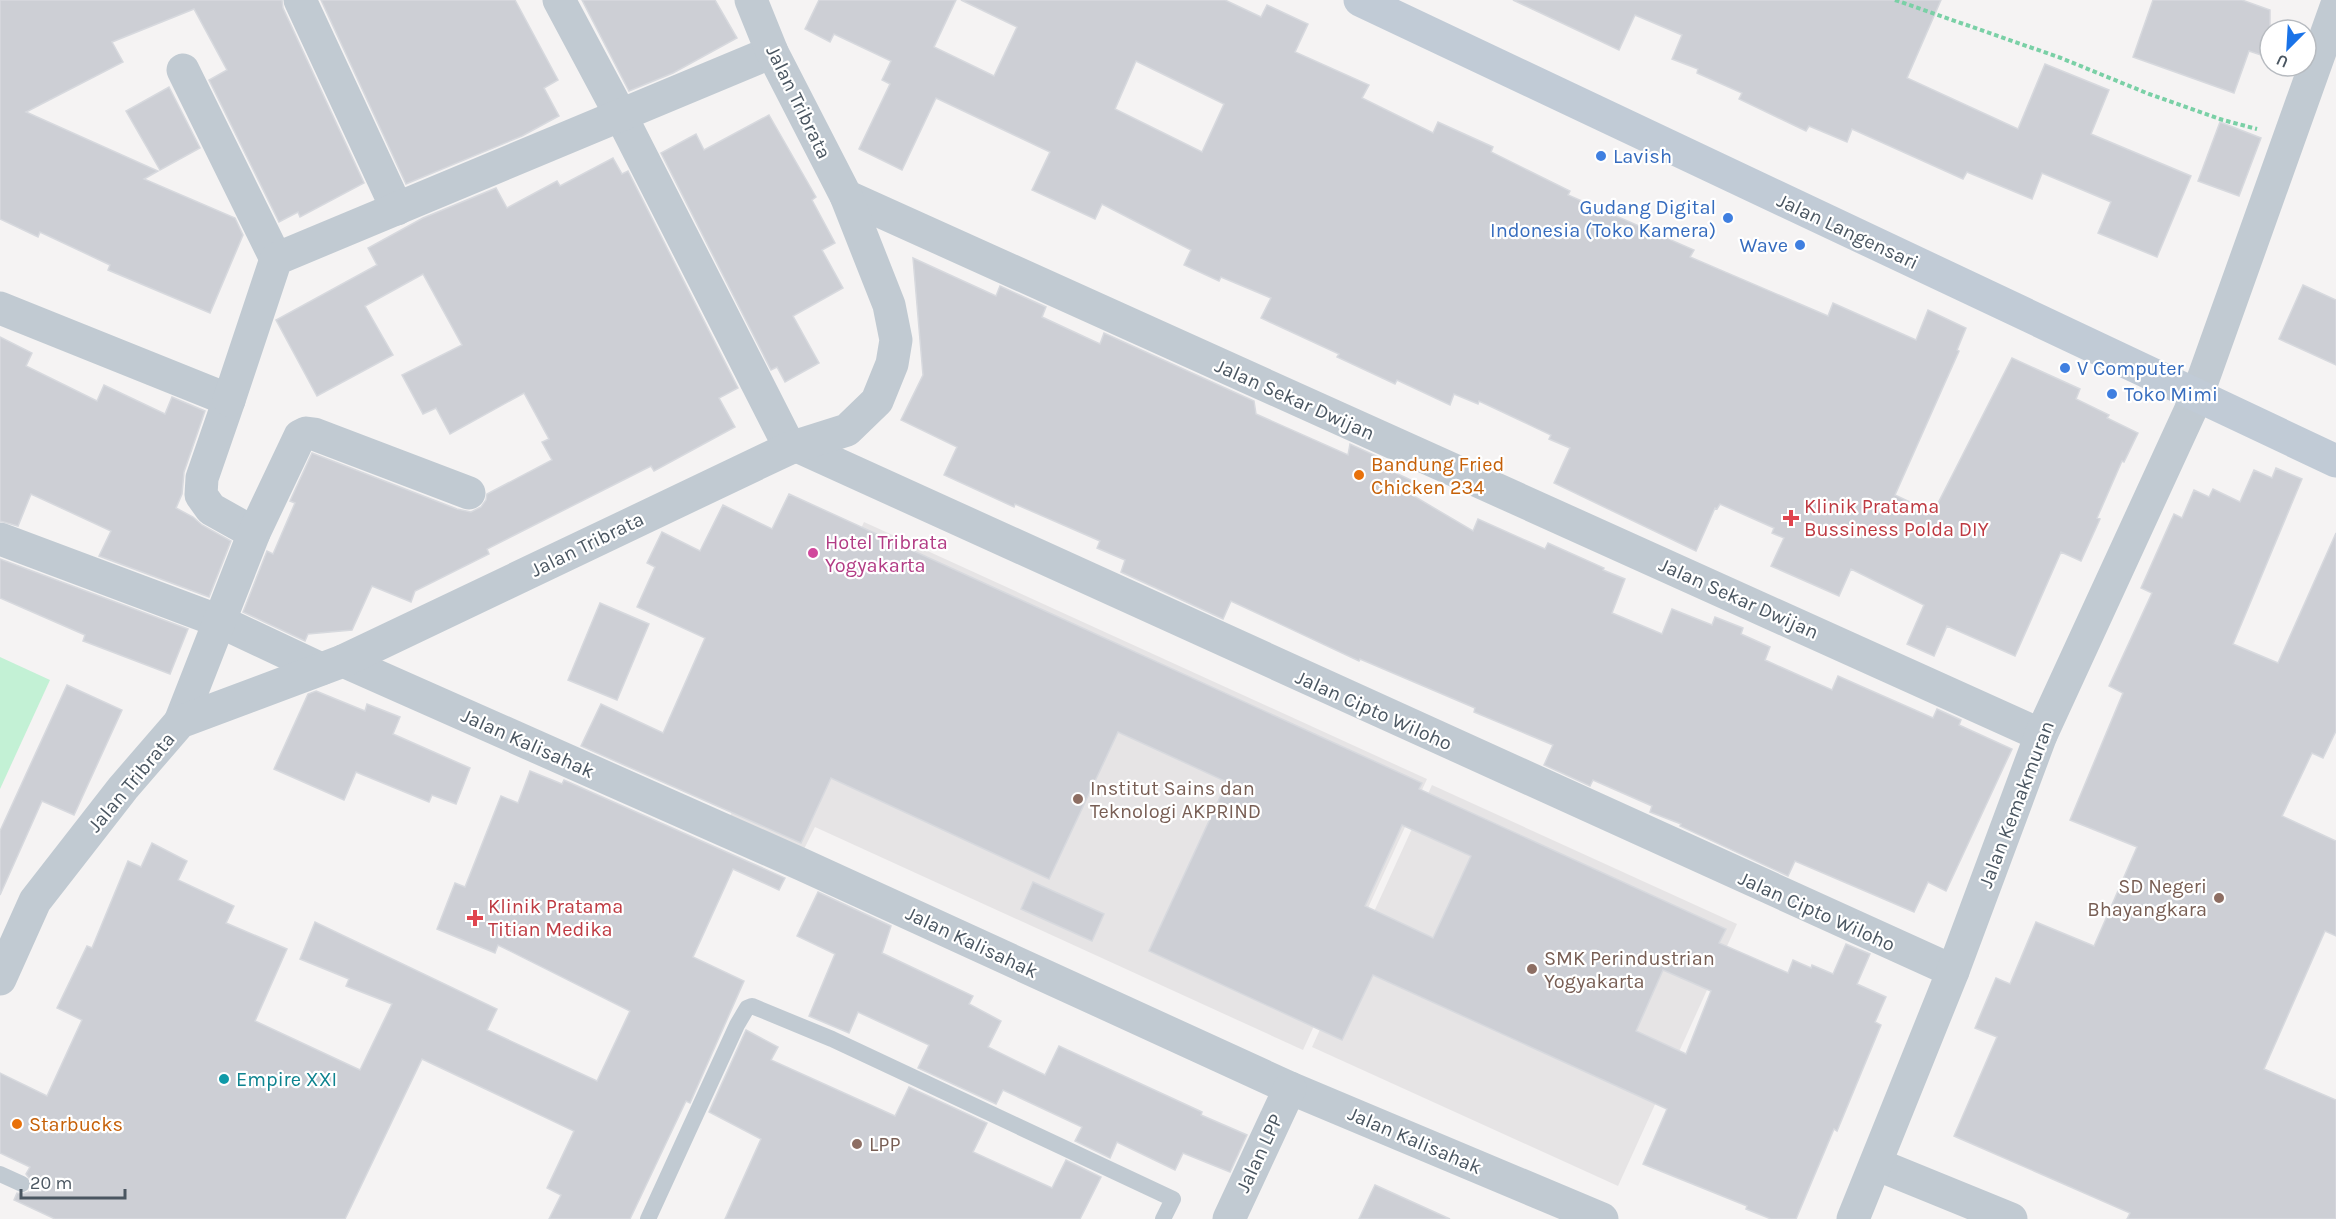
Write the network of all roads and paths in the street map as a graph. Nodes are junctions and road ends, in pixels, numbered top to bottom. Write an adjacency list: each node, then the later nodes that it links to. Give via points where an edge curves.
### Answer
1 (300, 0): 12 (street)
2 (559, 0): 9 (street)
3 (751, 0): 7 (street, Jalan Tribrata)
4 (1360, 0): 15 (main road, Jalan Langensari)
5 (1895, 0): 10 (path, via 2223,120)
6 (2336, 7): 10 (street, Jalan Kemakmuran)
7 (772, 52): 9 (street); 11 (street, Jalan Tribrata)
8 (183, 70): 13 (street)
9 (621, 116): 12 (street); 17 (street)
10 (2289, 137): 15 (street, Jalan Kemakmuran)
11 (846, 196): 17 (street, Jalan Tribrata, via 889,305 896,340 892,364 877,401 847,430); 25 (street, Jalan Sekar Dwijan)
12 (397, 209): 13 (street)
13 (276, 259): 16 (street)
14 (0, 308): 16 (street)
15 (2197, 396): 18 (main road, Jalan Langensari); 25 (street, Jalan Kemakmuran)
16 (229, 400): 20 (street, via 202,478 201,495 211,509)
17 (794, 447): 23 (street, Jalan Tribrata); 26 (street, Jalan Cipto Wiloho)
18 (2336, 461)
19 (469, 493): 20 (street, via 306,433 300,436)
20 (254, 533): 22 (street)
21 (0, 539): 22 (street, Jalan Kalisahak)
22 (219, 621): 23 (street, Jalan Kalisahak); 24 (street)
23 (332, 665): 24 (street, Jalan Tribrata); 28 (street, Jalan Kalisahak, via 803,865)
24 (180, 722): 27 (street, Jalan Tribrata, via 35,901)
25 (2041, 735): 26 (street, Jalan Kemakmuran)
26 (1953, 971): 29 (street, Jalan Kemakmuran)
27 (0, 979)
28 (1290, 1088): 34 (street, Jalan LPP); 35 (street, Jalan Kalisahak)
29 (1876, 1164): 36 (street, Jalan Kemakmuran); 37 (street)
30 (0, 1174): 31 (lane)
31 (22, 1184)
32 (648, 1219): 33 (lane, via 737,1025 752,1006 832,1039 1173,1199)
33 (1163, 1219)
34 (1229, 1219)
35 (1602, 1219)
36 (1853, 1219)
37 (2011, 1219)

